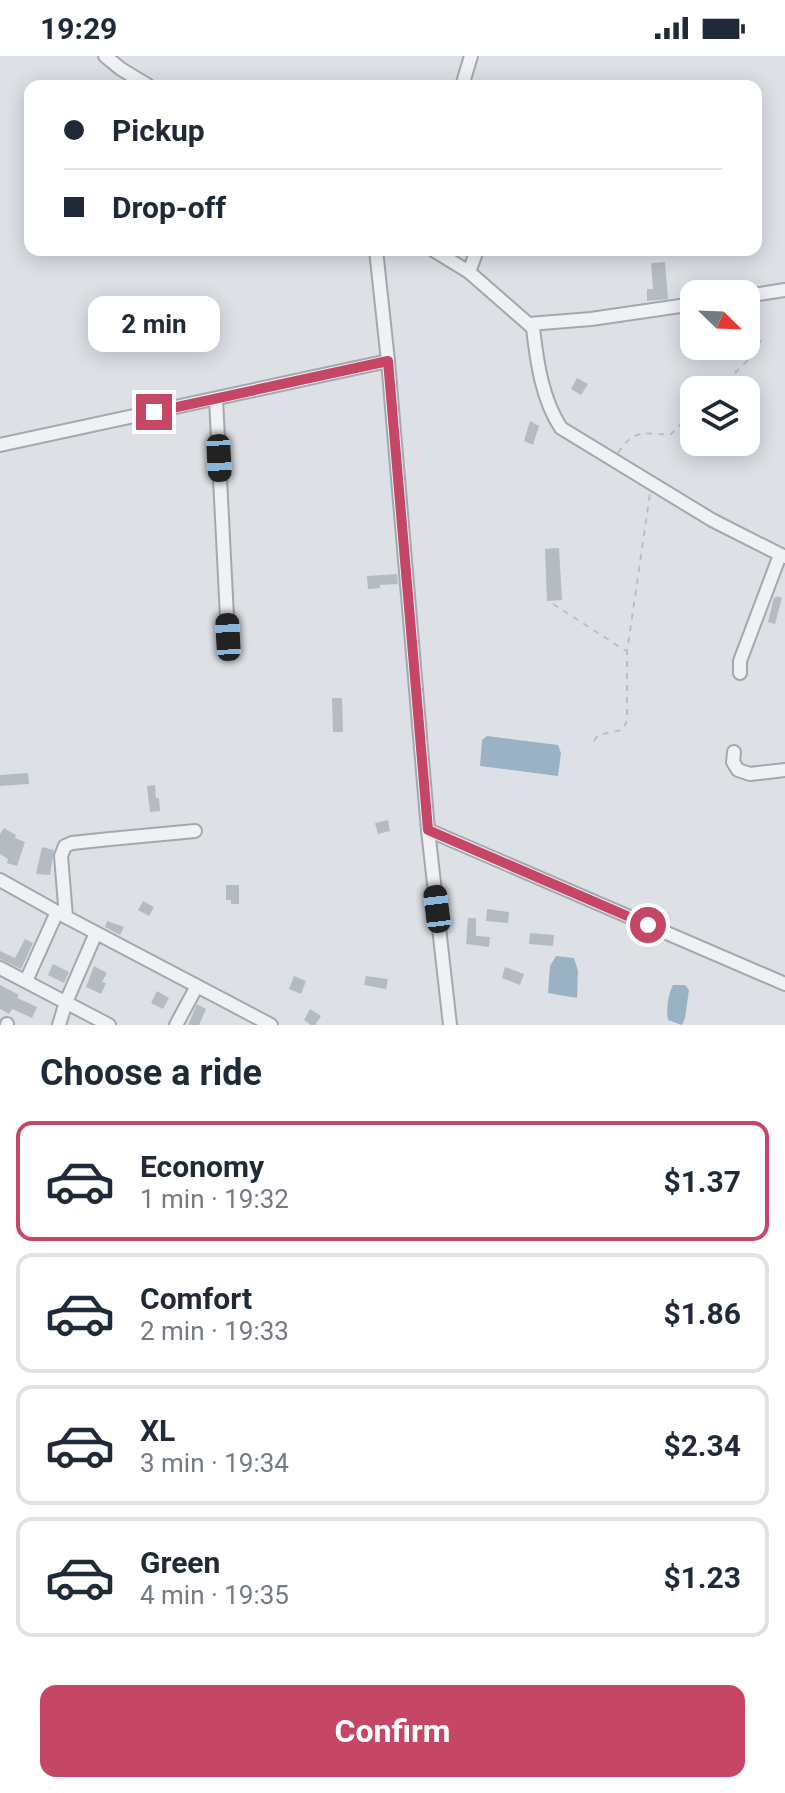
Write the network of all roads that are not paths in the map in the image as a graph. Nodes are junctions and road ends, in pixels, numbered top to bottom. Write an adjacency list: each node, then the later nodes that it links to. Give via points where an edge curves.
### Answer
1 (105, 56): 3 (street)
2 (471, 56): 4 (street)
3 (139, 80)
4 (464, 80)
5 (377, 256): 13 (street)
6 (443, 256): 8 (street)
7 (475, 256): 8 (street)
8 (469, 272): 12 (street)
9 (785, 290): 10 (street)
10 (760, 294)
11 (680, 306): 12 (street)
12 (529, 324): 16 (street, via 537,367 561,428)
13 (388, 361): 14 (street); 21 (street)
14 (216, 399): 15 (street); 17 (street)
15 (0, 445)
16 (782, 556): 18 (street, via 740,661)
17 (228, 637)
18 (740, 673)
19 (734, 752): 20 (street, via 733,762 745,773)
20 (785, 770)
21 (428, 830): 28 (street); 35 (street)
22 (195, 831): 24 (street, via 65,846)
23 (0, 880): 24 (street)
24 (62, 915): 25 (street); 27 (street)
25 (96, 933): 29 (street); 30 (street)
26 (0, 968): 27 (street)
27 (26, 981): 30 (street)
28 (785, 984)
29 (197, 986): 33 (street); 34 (street)
30 (66, 1002): 31 (street); 32 (street)
31 (59, 1025)
32 (109, 1025)
33 (176, 1025)
34 (271, 1025)
35 (450, 1025)

